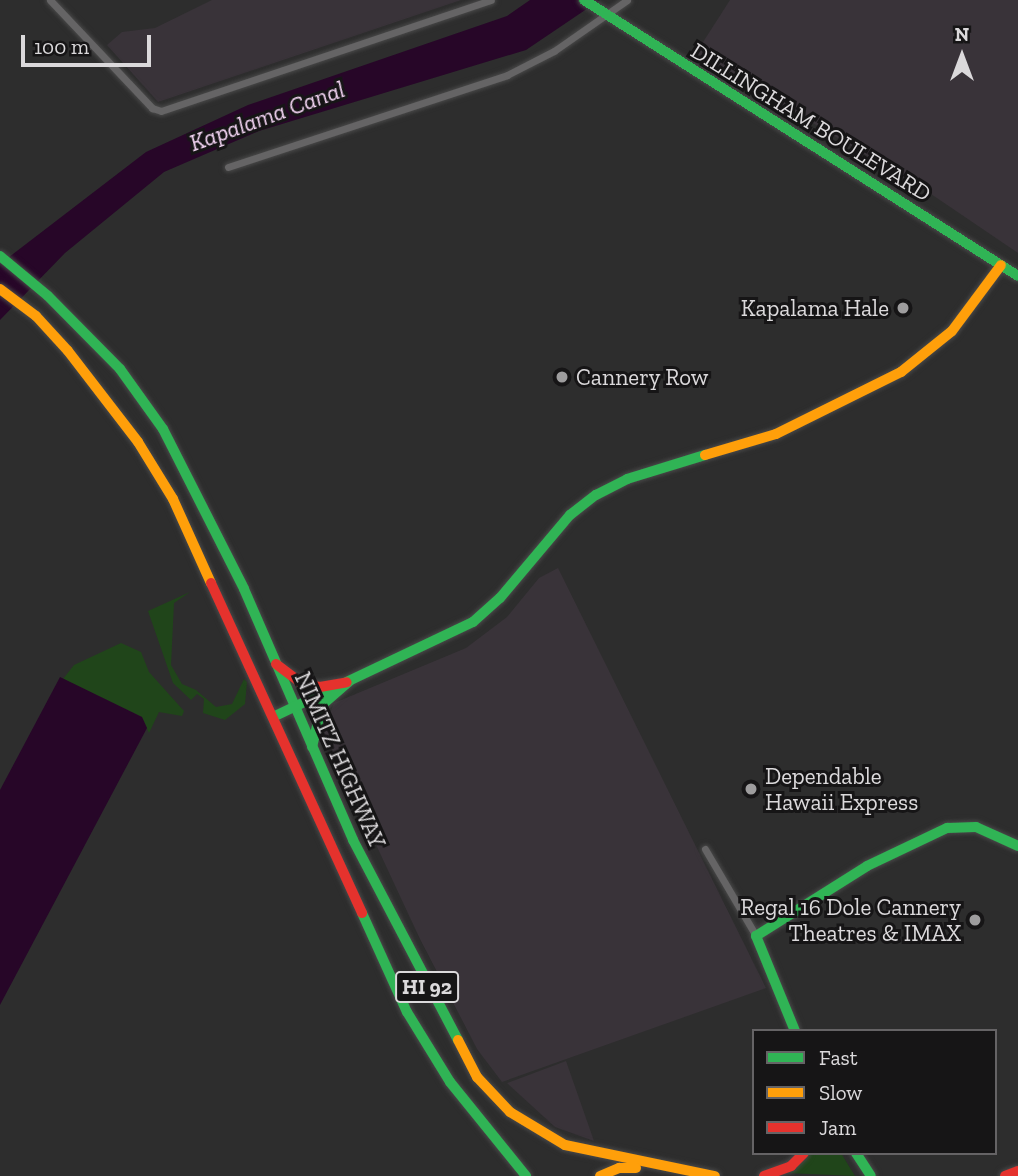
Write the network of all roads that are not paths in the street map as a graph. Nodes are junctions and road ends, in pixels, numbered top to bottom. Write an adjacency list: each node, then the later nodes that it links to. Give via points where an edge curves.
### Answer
1 (50, 0): 2 (street, via 152,108 161,111)
2 (491, 0)
3 (627, 0): 5 (street)
4 (588, 3): 5 (main road, DILLINGHAM BOULEVARD)
5 (606, 15): 6 (street, via 508,75); 8 (main road, DILLINGHAM BOULEVARD)
6 (228, 167)
7 (0, 256): 11 (main road, NIMITZ HIGHWAY / HI 92, via 48,296 120,369 163,429)
8 (1000, 265): 9 (main road, DILLINGHAM BOULEVARD); 12 (main road, via 952,331 914,363 776,435 627,479 596,495 570,515 500,598 473,622)
9 (1018, 276)
10 (0, 289): 14 (main road, NIMITZ HIGHWAY / HI 92, via 36,316 98,387 173,499)
11 (276, 664): 12 (main road, via 310,686); 13 (main road, NIMITZ HIGHWAY / HI 92)
12 (350, 681): 13 (main road); 15 (main road, via 322,705 315,718)
13 (293, 708): 14 (main road); 15 (main road, NIMITZ HIGHWAY / HI 92)
14 (275, 716): 24 (main road, NIMITZ HIGHWAY / HI 92, via 407,1012 450,1082)
15 (312, 750): 22 (main road, NIMITZ HIGHWAY / HI 92, via 402,941 489,1092 532,1128 565,1145)
16 (1018, 846): 18 (main road, via 976,827 947,828 867,866)
17 (705, 849): 18 (street)
18 (756, 936): 19 (main road)
19 (794, 1029)
20 (802, 1155): 27 (main road, via 785,1169)
21 (857, 1155): 28 (main road)
22 (656, 1166): 25 (main road, via 619,1168); 26 (main road, NIMITZ HIGHWAY / HI 92)
23 (1018, 1171): 29 (main road)
24 (526, 1176)
25 (600, 1176)
26 (715, 1176)
27 (764, 1176)
28 (871, 1176)
29 (1005, 1176)

